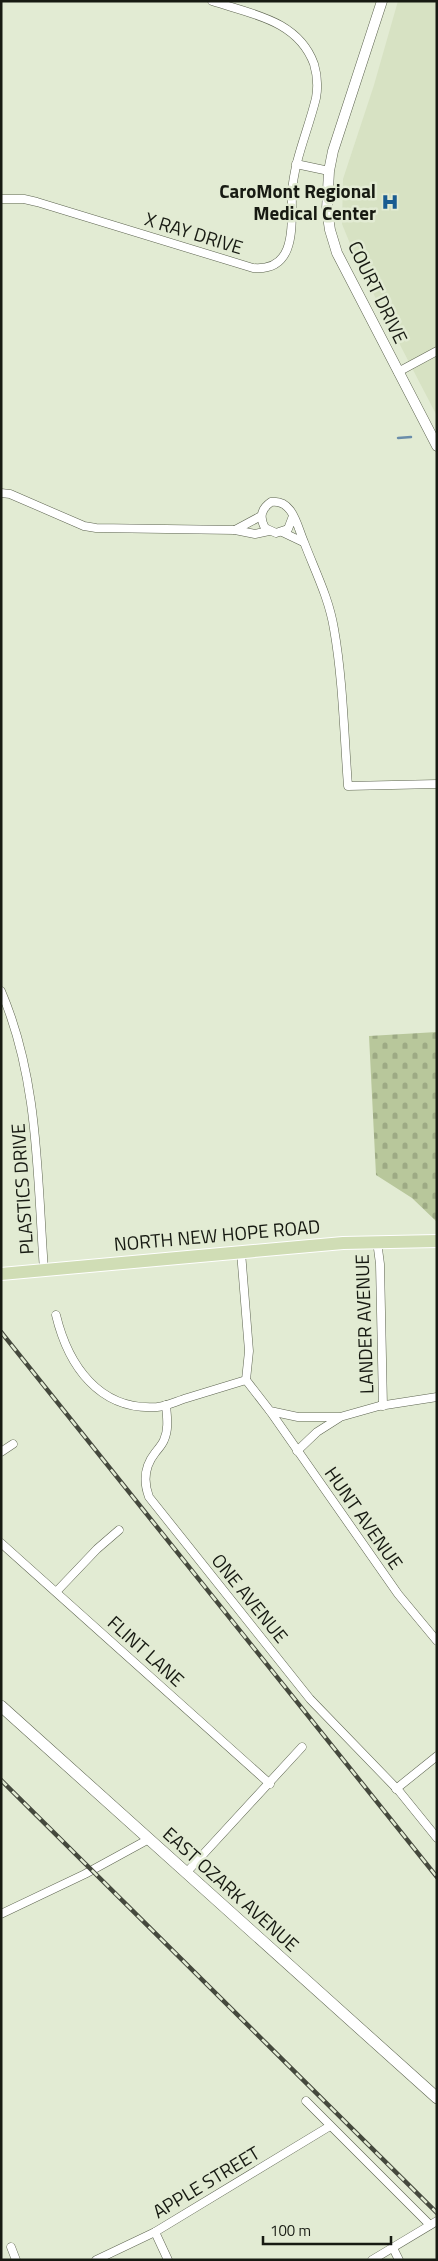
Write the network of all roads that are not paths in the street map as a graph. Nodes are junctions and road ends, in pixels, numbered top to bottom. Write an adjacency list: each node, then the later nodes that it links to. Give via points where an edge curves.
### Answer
1 (212, 1): 3 (street, X RAY DRIVE, via 282,25 302,41 310,55 316,75 316,97)
2 (382, 1): 4 (street, COURT DRIVE)
3 (296, 164): 4 (street); 5 (street, X RAY DRIVE, via 290,244 277,264 261,269 37,202)
4 (329, 171): 7 (street, COURT DRIVE, via 327,210 330,230 338,253)
5 (1, 199)
6 (437, 351): 7 (street)
7 (398, 372): 8 (street, COURT DRIVE)
8 (437, 446)
9 (1, 493): 12 (street, via 84,526)
10 (261, 516): 11 (street, via 266,506 277,502 288,506); 12 (street); 13 (street)
11 (293, 516): 14 (street, via 288,529); 15 (street)
12 (235, 530): 13 (street, via 255,534)
13 (269, 532): 14 (street)
14 (282, 532): 15 (street)
15 (304, 542): 16 (street, via 322,584 334,628 348,786)
16 (437, 784)
17 (1, 991): 21 (street, PLASTICS DRIVE, via 21,1047 34,1117)
18 (377, 1241): 19 (main road, NORTH NEW HOPE ROAD); 20 (main road, NORTH NEW HOPE ROAD); 27 (street, LANDER AVENUE)
19 (437, 1241)
20 (241, 1252): 21 (main road, NORTH NEW HOPE ROAD); 24 (street, via 249,1351)
21 (44, 1270): 22 (main road, NORTH NEW HOPE ROAD)
22 (1, 1274)
23 (56, 1315): 26 (street, via 74,1364 94,1386 127,1403 149,1407)
24 (246, 1380): 26 (street); 28 (street, HUNT AVENUE)
25 (437, 1397): 27 (street)
26 (166, 1405): 41 (street, ONE AVENUE, via 168,1420 164,1442 144,1478 149,1497 310,1699)
27 (382, 1406): 29 (street)
28 (270, 1411): 29 (street, via 298,1417); 31 (street, HUNT AVENUE)
29 (340, 1417): 31 (street)
30 (13, 1444): 32 (street)
31 (297, 1451): 36 (street, HUNT AVENUE, via 398,1594)
32 (1, 1452)
33 (118, 1530): 35 (street)
34 (1, 1543): 35 (street, FLINT LANE)
35 (57, 1592): 40 (street, FLINT LANE)
36 (437, 1641)
37 (1, 1706): 43 (main road, EAST OZARK AVENUE)
38 (302, 1747): 40 (street)
39 (437, 1756): 41 (street)
40 (270, 1784): 44 (street)
41 (396, 1789): 42 (street, ONE AVENUE)
42 (437, 1838)
43 (149, 1840): 44 (main road, EAST OZARK AVENUE); 45 (street)
44 (186, 1873): 46 (main road, EAST OZARK AVENUE)
45 (1, 1914)
46 (437, 2098)
47 (306, 2101): 48 (street)
48 (330, 2126): 49 (street); 50 (street, APPLE STREET)
49 (433, 2223): 52 (street)
50 (155, 2232): 54 (street, APPLE STREET); 55 (street)
51 (11, 2247): 53 (street)
52 (393, 2248): 56 (street); 57 (street)
53 (16, 2260)
54 (96, 2260)
55 (168, 2260)
56 (372, 2260)
57 (400, 2260)

